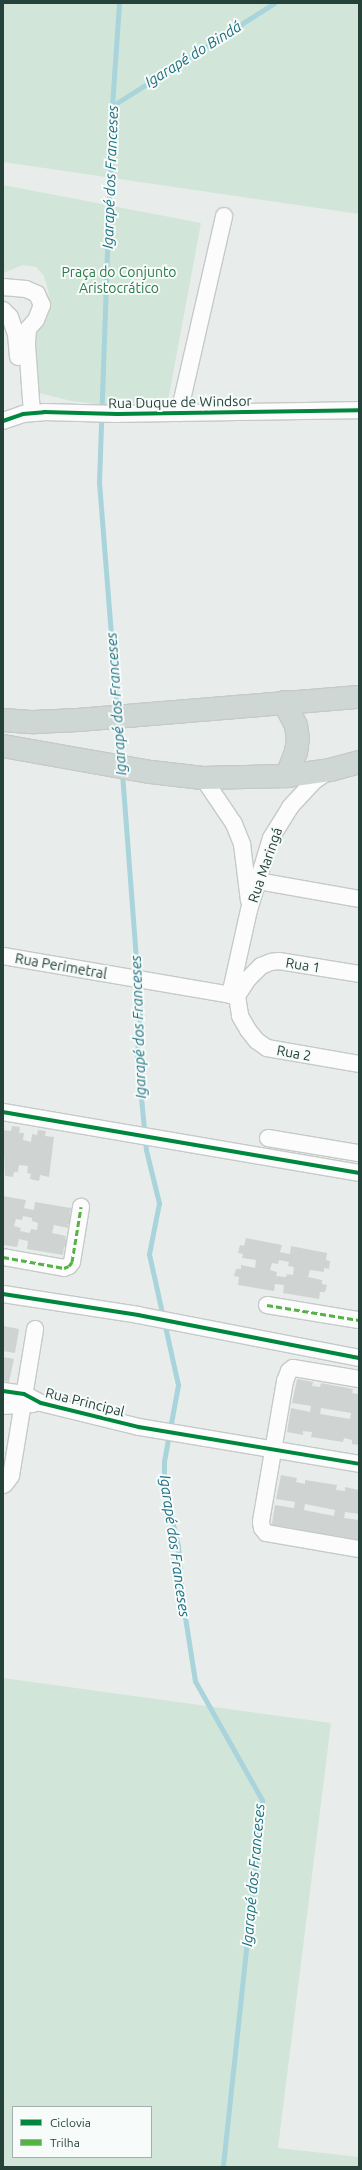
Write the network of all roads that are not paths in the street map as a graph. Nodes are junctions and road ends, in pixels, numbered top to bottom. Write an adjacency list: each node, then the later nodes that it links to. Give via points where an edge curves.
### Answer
1 (224, 216): 5 (street)
2 (3, 287): 6 (street, via 26,289 37,294 42,305 36,320 28,330)
3 (3, 310): 6 (street, via 10,317 16,334)
4 (359, 410): 5 (street, Rua Duque de Windsor)
5 (179, 413): 6 (street, Rua Duque de Windsor)
6 (28, 414): 7 (street, Rua Duque de Windsor)
7 (3, 421)
8 (359, 697): 9 (main road)
9 (284, 702): 10 (main road, via 78,720); 14 (main road, via 296,726 298,738)
10 (3, 720)
11 (3, 746): 15 (main road, via 151,772)
12 (359, 762): 13 (main road)
13 (330, 770): 14 (main road); 16 (street, Rua Maringá, via 306,789 280,821 271,838)
14 (287, 776): 15 (main road)
15 (203, 778): 18 (street, Rua Maringá, via 234,824 242,844)
16 (258, 881): 17 (street); 18 (street, Rua Maringá)
17 (359, 899)
18 (249, 910): 21 (street, Rua Maringá)
19 (3, 956): 21 (street, Rua Perimetral)
20 (359, 974): 21 (street, Rua 1, via 279,961 271,962 262,966)
21 (234, 995): 22 (street, Rua 2, via 240,1016 248,1030 267,1048)
22 (359, 1064)
23 (3, 1112): 26 (street)
24 (268, 1138): 25 (street)
25 (359, 1153)
26 (359, 1173)
27 (81, 1207): 28 (street, via 72,1262 69,1266 64,1268)
28 (3, 1257)
29 (3, 1294): 33 (street, via 138,1315)
30 (267, 1305): 31 (street)
31 (359, 1320)
32 (35, 1329): 36 (street)
33 (359, 1358)
34 (359, 1379): 38 (street, via 293,1368 289,1371)
35 (3, 1391): 36 (street, Rua Principal)
36 (23, 1400): 37 (street, Rua Principal); 38 (street, Rua Principal, via 139,1427); 40 (street, via 11,1476)
37 (3, 1406)
38 (273, 1450): 39 (street, Rua Principal); 41 (street, via 262,1528 266,1532)
39 (359, 1464)
40 (3, 1485)
41 (359, 1549)

